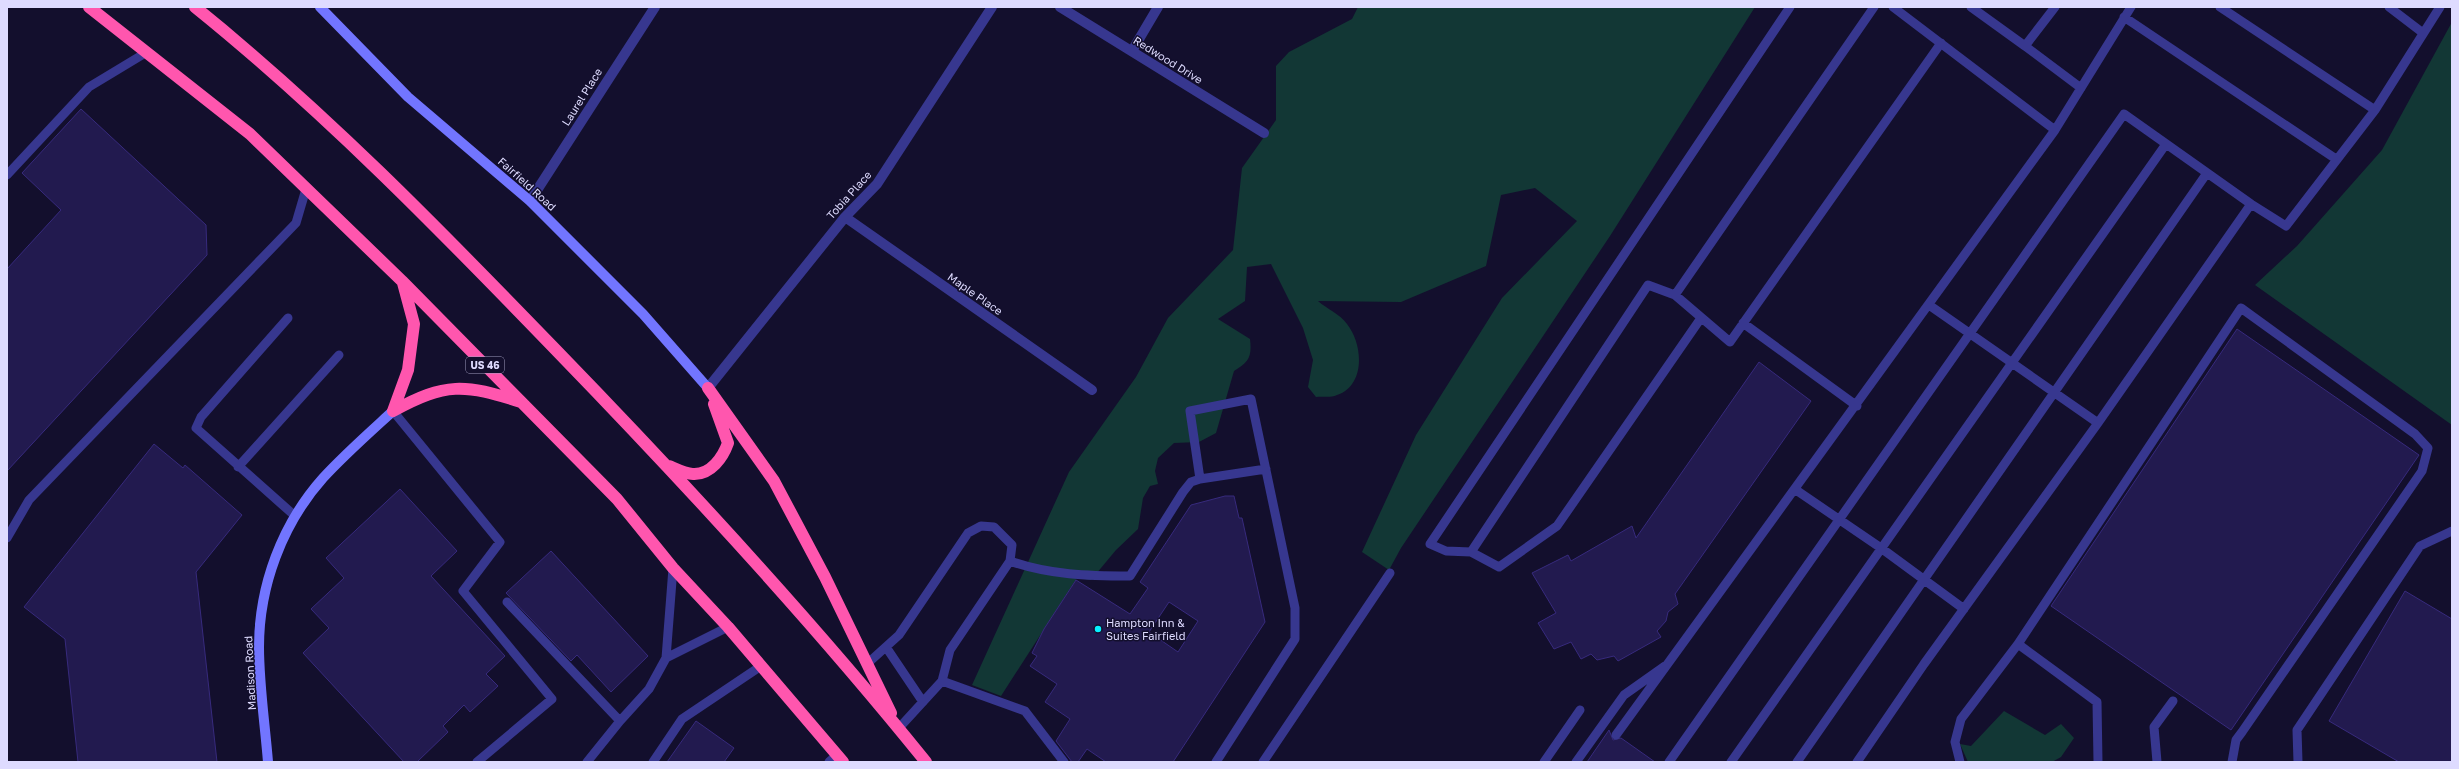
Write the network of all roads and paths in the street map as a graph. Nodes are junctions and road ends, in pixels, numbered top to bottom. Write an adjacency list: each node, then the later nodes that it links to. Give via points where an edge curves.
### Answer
1 (89, 7): 24 (highway, US 46)
2 (195, 7): 53 (highway, via 375,165)
3 (320, 7): 34 (street, Fairfield Road, via 408,96)
4 (655, 7): 34 (street, Laurel Place)
5 (992, 7): 36 (street, Tobia Place, via 877,184)
6 (1060, 7): 23 (street, Redwood Drive)
7 (1158, 7): 23 (street)
8 (1790, 7): 63 (lane, via 1430,544 1446,551)
9 (1874, 7): 38 (lane)
10 (1893, 7): 21 (lane)
11 (1971, 7): 18 (lane)
12 (1988, 7): 18 (lane)
13 (2055, 7): 22 (lane)
14 (2131, 7): 19 (lane)
15 (2220, 7): 26 (lane)
16 (2389, 7): 20 (lane)
17 (2440, 7): 20 (lane)
18 (1982, 15): 22 (lane)
19 (2124, 17): 25 (lane); 30 (lane)
20 (2423, 33): 26 (lane)
21 (1941, 43): 27 (lane); 42 (lane)
22 (2025, 46): 25 (lane)
23 (1132, 51): 28 (street, Redwood Drive)
24 (148, 52): 32 (lane, via 89,87); 33 (highway, US 46, via 250,134)
25 (2081, 88): 27 (lane)
26 (2375, 110): 30 (lane)
27 (2056, 130): 39 (lane)
28 (1264, 133)
29 (2166, 144): 31 (lane); 43 (lane, via 2124,114); 45 (lane)
30 (2336, 159): 35 (lane, via 2286,226)
31 (2207, 173): 35 (lane); 48 (lane)
32 (7, 176)
33 (306, 188): 37 (highway, US 46); 61 (lane, via 296,223 28,500)
34 (530, 201): 46 (street, Fairfield Road, via 643,314)
35 (2251, 204): 52 (lane)
36 (844, 217): 46 (street, Tobia Place); 47 (street, Maple Place)
37 (402, 281): 49 (highway, US 46); 51 (highway, via 414,324 408,370)
38 (1675, 295): 41 (lane); 63 (lane, via 1648,285)
39 (1929, 305): 43 (lane); 50 (lane)
40 (288, 318): 54 (lane, via 201,417 196,428)
41 (1701, 318): 42 (lane, via 1730,342); 63 (lane, via 1557,526 1499,567)
42 (1743, 323): 50 (lane)
43 (1970, 333): 45 (lane); 59 (lane)
44 (338, 355): 54 (lane)
45 (2012, 364): 48 (lane); 62 (lane)
46 (708, 388): 53 (highway, via 728,443 722,459 709,469 694,474); 75 (highway, via 774,480)
47 (1092, 390)
48 (2054, 392): 52 (lane); 67 (lane)
49 (523, 403): 51 (highway, via 487,391 460,387 423,395); 65 (highway, US 46, via 617,499)
50 (1856, 406): 57 (lane)
51 (393, 411): 58 (street, Madison Road, via 323,478); 86 (lane, via 500,542 463,591 552,699)
52 (2098, 423): 69 (lane)
53 (668, 466): 82 (highway)
54 (238, 467): 58 (lane)
55 (1266, 469): 56 (lane); 56 (lane, via 1251,399 1190,411); 91 (lane, via 1295,608 1296,639)
56 (1200, 479): 64 (lane, via 1191,482 1183,492 1130,576 1072,575 1032,569)
57 (1796, 490): 59 (lane); 74 (lane)
58 (295, 516): 85 (street, Madison Road, via 271,570 260,622 259,648)
59 (1839, 519): 62 (lane); 95 (lane)
60 (2452, 531): 103 (lane, via 2420,546 2296,730)
61 (7, 538)
62 (1881, 548): 67 (lane); 96 (lane)
63 (1471, 552)
64 (1010, 561): 72 (lane, via 1012,545 994,527 982,526 968,533 899,636); 77 (lane, via 950,650)
65 (673, 568): 70 (highway, US 46); 73 (lane)
66 (1390, 573): 92 (lane)
67 (1924, 579): 69 (lane); 97 (lane)
68 (507, 602): 81 (lane)
69 (1964, 609): 98 (lane)
70 (728, 627): 73 (lane); 76 (highway, US 46)
71 (2018, 644): 99 (lane, via 1961,719 1955,742); 100 (lane, via 2097,702); 102 (lane, via 2241,308 2414,434 2428,448 2422,471 2236,740)
72 (886, 647): 75 (lane); 79 (lane)
73 (666, 658): 81 (lane, via 649,689)
74 (1672, 661): 83 (lane); 94 (lane, via 1624,696)
75 (868, 663): 82 (highway)
76 (761, 666): 84 (highway, US 46); 88 (lane, via 682,719)
77 (942, 681): 79 (lane); 90 (lane, via 1025,711)
78 (2172, 701): 101 (lane, via 2154,726)
79 (923, 702): 82 (lane)
80 (1580, 710): 93 (lane)
81 (620, 721): 87 (lane)
82 (899, 728): 89 (highway)
83 (1616, 735)
84 (836, 760)
85 (268, 762)
86 (477, 762)
87 (587, 762)
88 (653, 762)
89 (926, 762)
90 (1064, 762)
91 (1216, 762)
92 (1263, 762)
93 (1544, 762)
94 (1576, 762)
95 (1669, 762)
96 (1731, 762)
97 (1797, 762)
98 (1857, 762)
99 (1960, 762)
100 (2098, 762)
101 (2157, 762)
102 (2232, 762)
103 (2298, 762)

